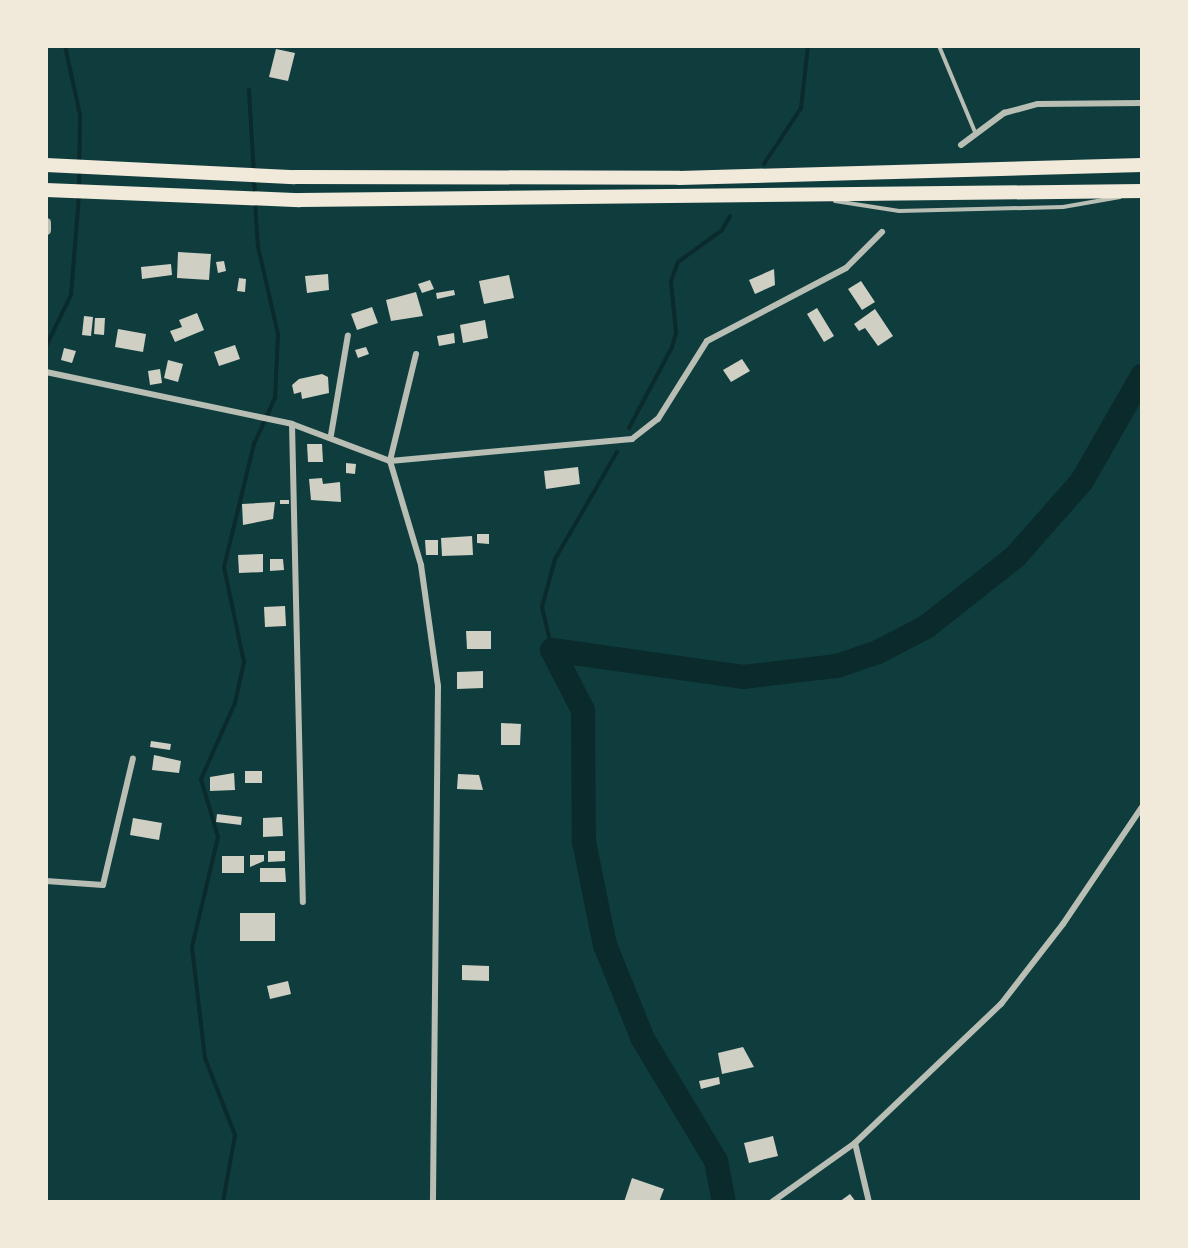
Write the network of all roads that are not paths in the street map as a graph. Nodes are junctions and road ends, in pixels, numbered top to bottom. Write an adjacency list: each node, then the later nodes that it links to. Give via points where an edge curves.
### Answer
1 (939, 46): 3 (lane)
2 (1142, 103): 3 (street, via 1038,104 1004,113)
3 (975, 132): 4 (street)
4 (961, 145)
5 (1142, 164): 6 (highway, via 679,178 295,177)
6 (46, 165)
7 (46, 190): 8 (highway, via 239,200 688,200 796,194)
8 (1142, 192)
9 (46, 222): 10 (street)
10 (46, 230)
11 (882, 232): 17 (street, via 846,268 707,341 647,432 601,442)
12 (348, 335): 16 (street)
13 (416, 354): 17 (street)
14 (46, 372): 15 (street)
15 (292, 424): 16 (street); 21 (street)
16 (331, 435): 17 (street)
17 (390, 461): 23 (street, via 420,565 438,686)
18 (133, 758): 20 (street, via 103,885)
19 (1142, 807): 22 (street, via 1063,924 1001,1004)
20 (46, 881)
21 (303, 902)
22 (855, 1143): 24 (street); 25 (street)
23 (433, 1202)
24 (772, 1202)
25 (869, 1202)

